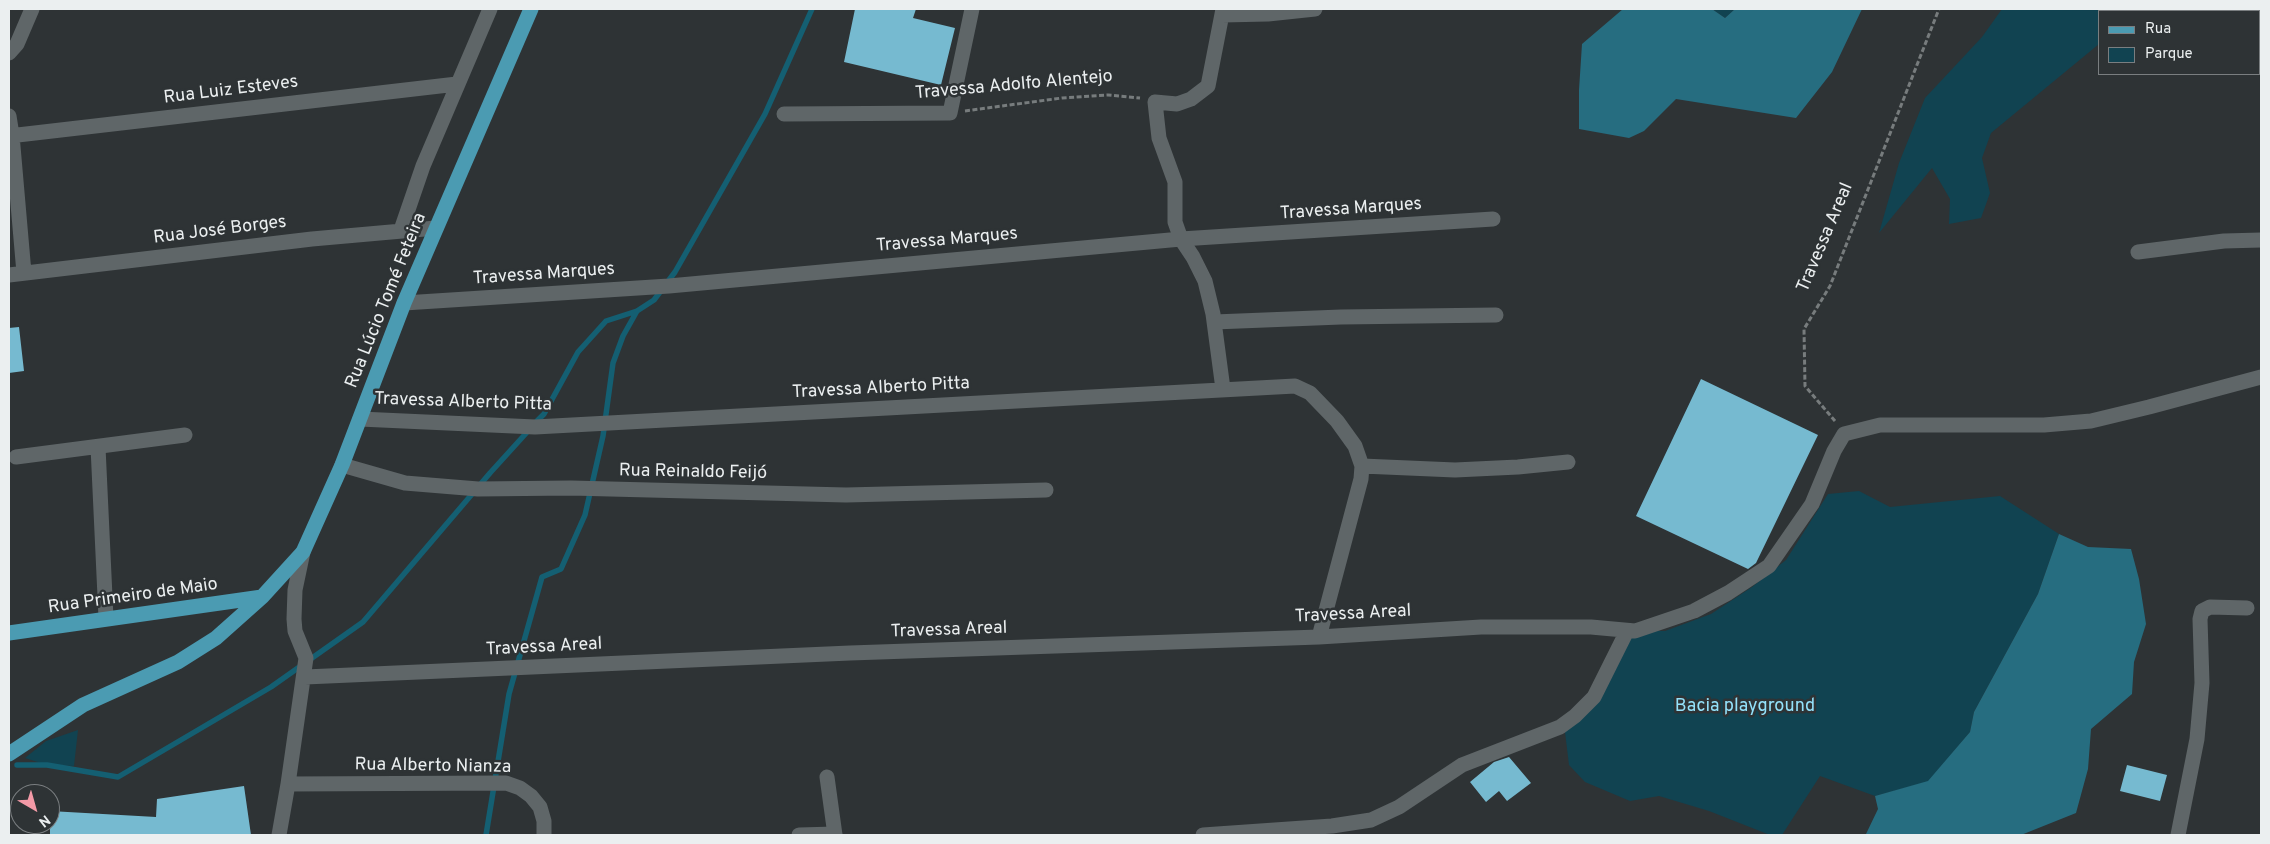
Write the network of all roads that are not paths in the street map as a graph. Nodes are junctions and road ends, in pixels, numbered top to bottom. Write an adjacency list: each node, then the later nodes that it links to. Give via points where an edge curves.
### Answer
1 (32, 9): 7 (street, via 17,44)
2 (490, 9): 8 (street, Rua Lúcio Tomé Feteira)
3 (530, 9): 13 (main road, Rua Lúcio Tomé Feteira)
4 (972, 9): 9 (street, Travessa Adolfo Alentejo, via 950,113)
5 (1316, 9): 6 (street, via 1268,14)
6 (1223, 12): 15 (street, via 1208,86 1191,99 1177,104 1155,102 1159,138 1175,182 1176,222)
7 (9, 53)
8 (457, 84): 11 (street, Rua Luiz Esteves); 14 (street, Rua Lúcio Tomé Feteira)
9 (784, 114)
10 (9, 116): 11 (street)
11 (11, 136): 18 (street)
12 (1493, 219): 15 (street, Travessa Marques)
13 (436, 228): 14 (street, Rua José Borges); 20 (main road, Rua Lúcio Tomé Feteira)
14 (401, 230): 18 (street, Rua José Borges)
15 (1181, 239): 20 (street, Travessa Marques, via 668,286); 22 (street, via 1205,281)
16 (2261, 240): 17 (street, via 2224,241)
17 (2138, 252)
18 (24, 273): 19 (street, Rua José Borges)
19 (9, 275)
20 (404, 302): 25 (main road, Rua Lúcio Tomé Feteira)
21 (1496, 315): 22 (street)
22 (1214, 322): 24 (street)
23 (2261, 376): 37 (street, Travessa Areal, via 2091,421 2044,425 1880,425 1844,434 1812,504 1768,566 1694,611 1635,631)
24 (1223, 389): 25 (street, Travessa Alberto Pitta, via 535,427); 31 (street, Travessa Alberto Pitta, via 1295,386 1310,393 1355,446)
25 (360, 419): 30 (main road, Rua Lúcio Tomé Feteira)
26 (184, 435): 27 (street)
27 (98, 447): 28 (street); 36 (street)
28 (16, 457)
29 (1568, 462): 31 (street, via 1455,470)
30 (342, 464): 32 (street, Rua Reinaldo Feijó, via 405,483 478,489 571,488 846,495); 33 (main road, Rua Lúcio Tomé Feteira)
31 (1362, 466): 39 (street)
32 (1046, 490)
33 (303, 552): 34 (main road, Rua Lúcio Tomé Feteira); 40 (street, via 294,590 294,619)
34 (262, 597): 36 (main road, Rua Primeiro de Maio); 41 (main road, Rua Lúcio Tomé Feteira, via 216,638 178,662 83,705)
35 (2247, 608): 49 (street, via 2222,606 2202,611 2202,683 2197,739)
36 (106, 618): 38 (main road, Rua Primeiro de Maio)
37 (1627, 630): 39 (street, Travessa Areal, via 1481,627); 48 (street, via 1594,697 1575,716 1560,727 1462,765 1399,807 1370,820 1332,826)
38 (9, 633)
39 (1319, 636): 40 (street, Travessa Areal, via 494,669)
40 (305, 670): 43 (street)
41 (9, 754)
42 (827, 777): 47 (street)
43 (288, 784): 44 (street); 45 (street, Rua Alberto Nianza, via 506,783 520,788 540,807)
44 (279, 835)
45 (544, 835)
46 (799, 835): 47 (street)
47 (835, 835)
48 (1203, 835)
49 (2178, 835)

